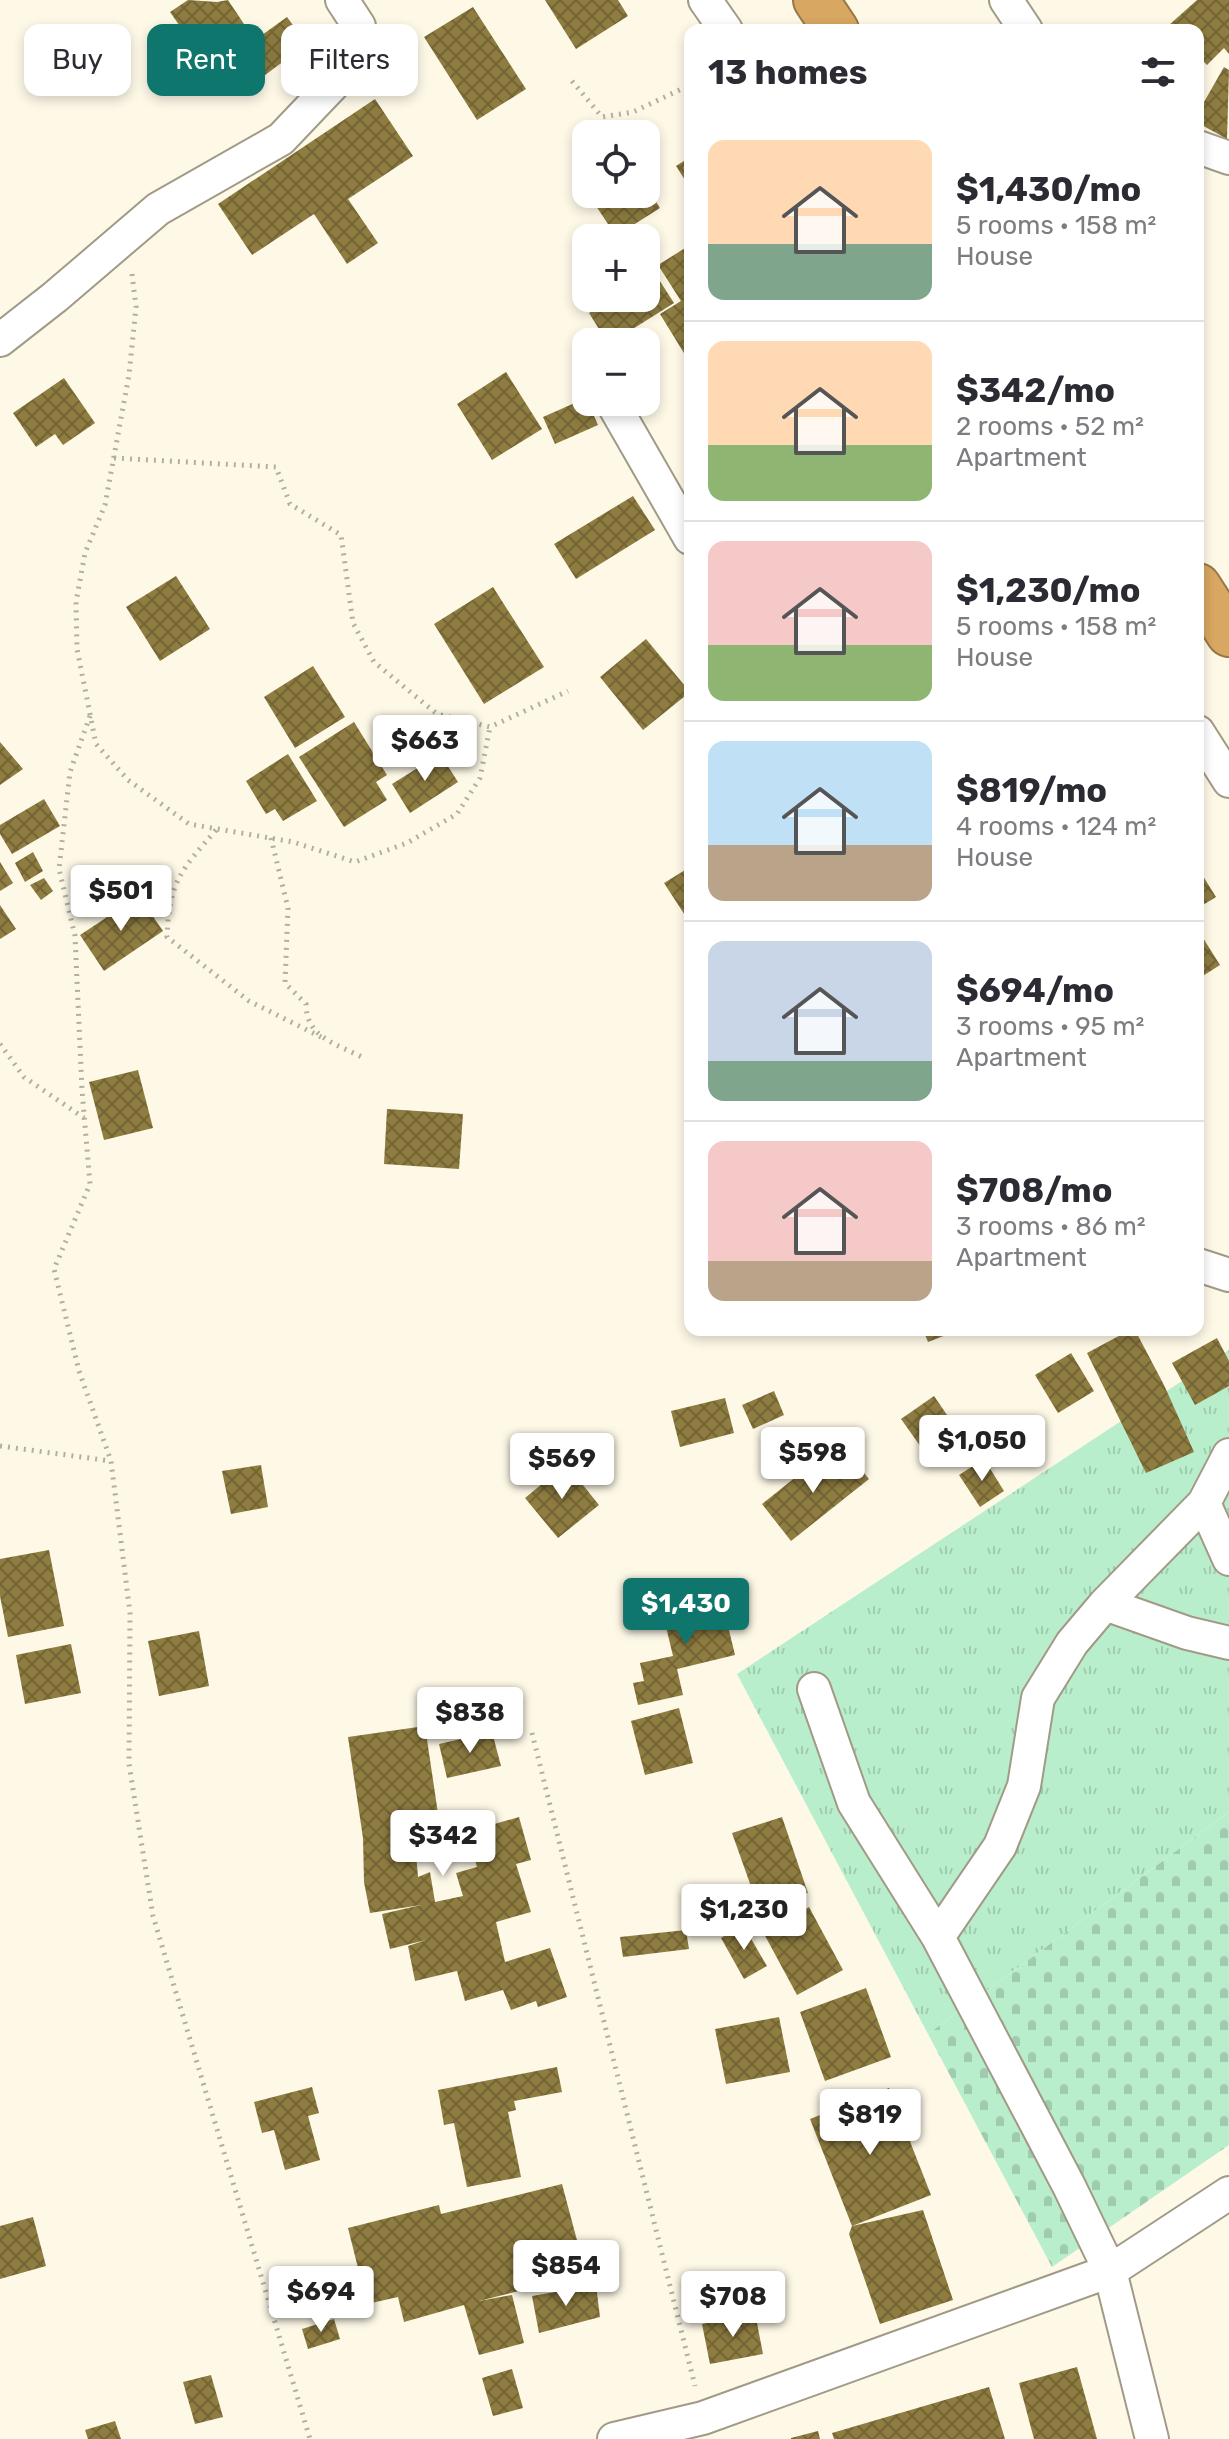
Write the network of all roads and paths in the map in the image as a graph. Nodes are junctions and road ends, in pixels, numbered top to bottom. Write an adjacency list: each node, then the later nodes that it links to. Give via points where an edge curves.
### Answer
1 (342, 0): 13 (street, via 359,26 341,76 281,139 158,209)
2 (705, 0): 5 (street)
3 (816, 0): 6 (highway)
4 (1006, 0): 7 (street)
5 (722, 24)
6 (832, 24)
7 (1022, 24)
8 (572, 81): 9 (path, via 602,117 633,112)
9 (684, 88)
10 (1204, 149): 11 (street)
11 (1229, 158)
12 (131, 270): 15 (path, via 136,307)
13 (0, 340)
14 (620, 416): 16 (street)
15 (114, 458): 20 (path, via 76,602 77,649); 21 (path, via 276,467 290,504 341,535 353,623 374,662 437,714)
16 (684, 528)
17 (1204, 595): 18 (highway)
18 (1229, 634)
19 (568, 691): 21 (path)
20 (90, 716): 24 (path, via 96,744 128,780 189,824); 29 (path, via 70,772 59,869 75,936)
21 (490, 727): 25 (path, via 480,778 457,814 407,843 355,862)
22 (1204, 741): 23 (street)
23 (1229, 781)
24 (217, 829): 25 (path); 26 (path, via 183,868 168,902 167,937 249,1001)
25 (271, 838): 26 (path, via 288,908 285,983 306,1004 306,1018)
26 (321, 1037): 28 (path)
27 (0, 1044): 29 (path, via 24,1077)
28 (362, 1057)
29 (85, 1119): 34 (path, via 90,1184 54,1269 79,1371)
30 (1204, 1267): 31 (street)
31 (1229, 1275)
32 (0, 1446): 34 (path)
33 (1229, 1455): 35 (street)
34 (111, 1461): 45 (path, via 130,1613 129,1764 153,1916)
35 (1204, 1503): 36 (street); 37 (street)
36 (1229, 1559)
37 (1105, 1604): 38 (street); 41 (street, via 1072,1643 1038,1698 1024,1786 1000,1846)
38 (1229, 1643)
39 (814, 1689): 41 (street, via 854,1803)
40 (532, 1733): 44 (path)
41 (938, 1937): 43 (street)
42 (1229, 2193): 43 (street)
43 (1110, 2271): 44 (street); 47 (street)
44 (703, 2418): 46 (street)
45 (310, 2439)
46 (614, 2439)
47 (1152, 2439)

